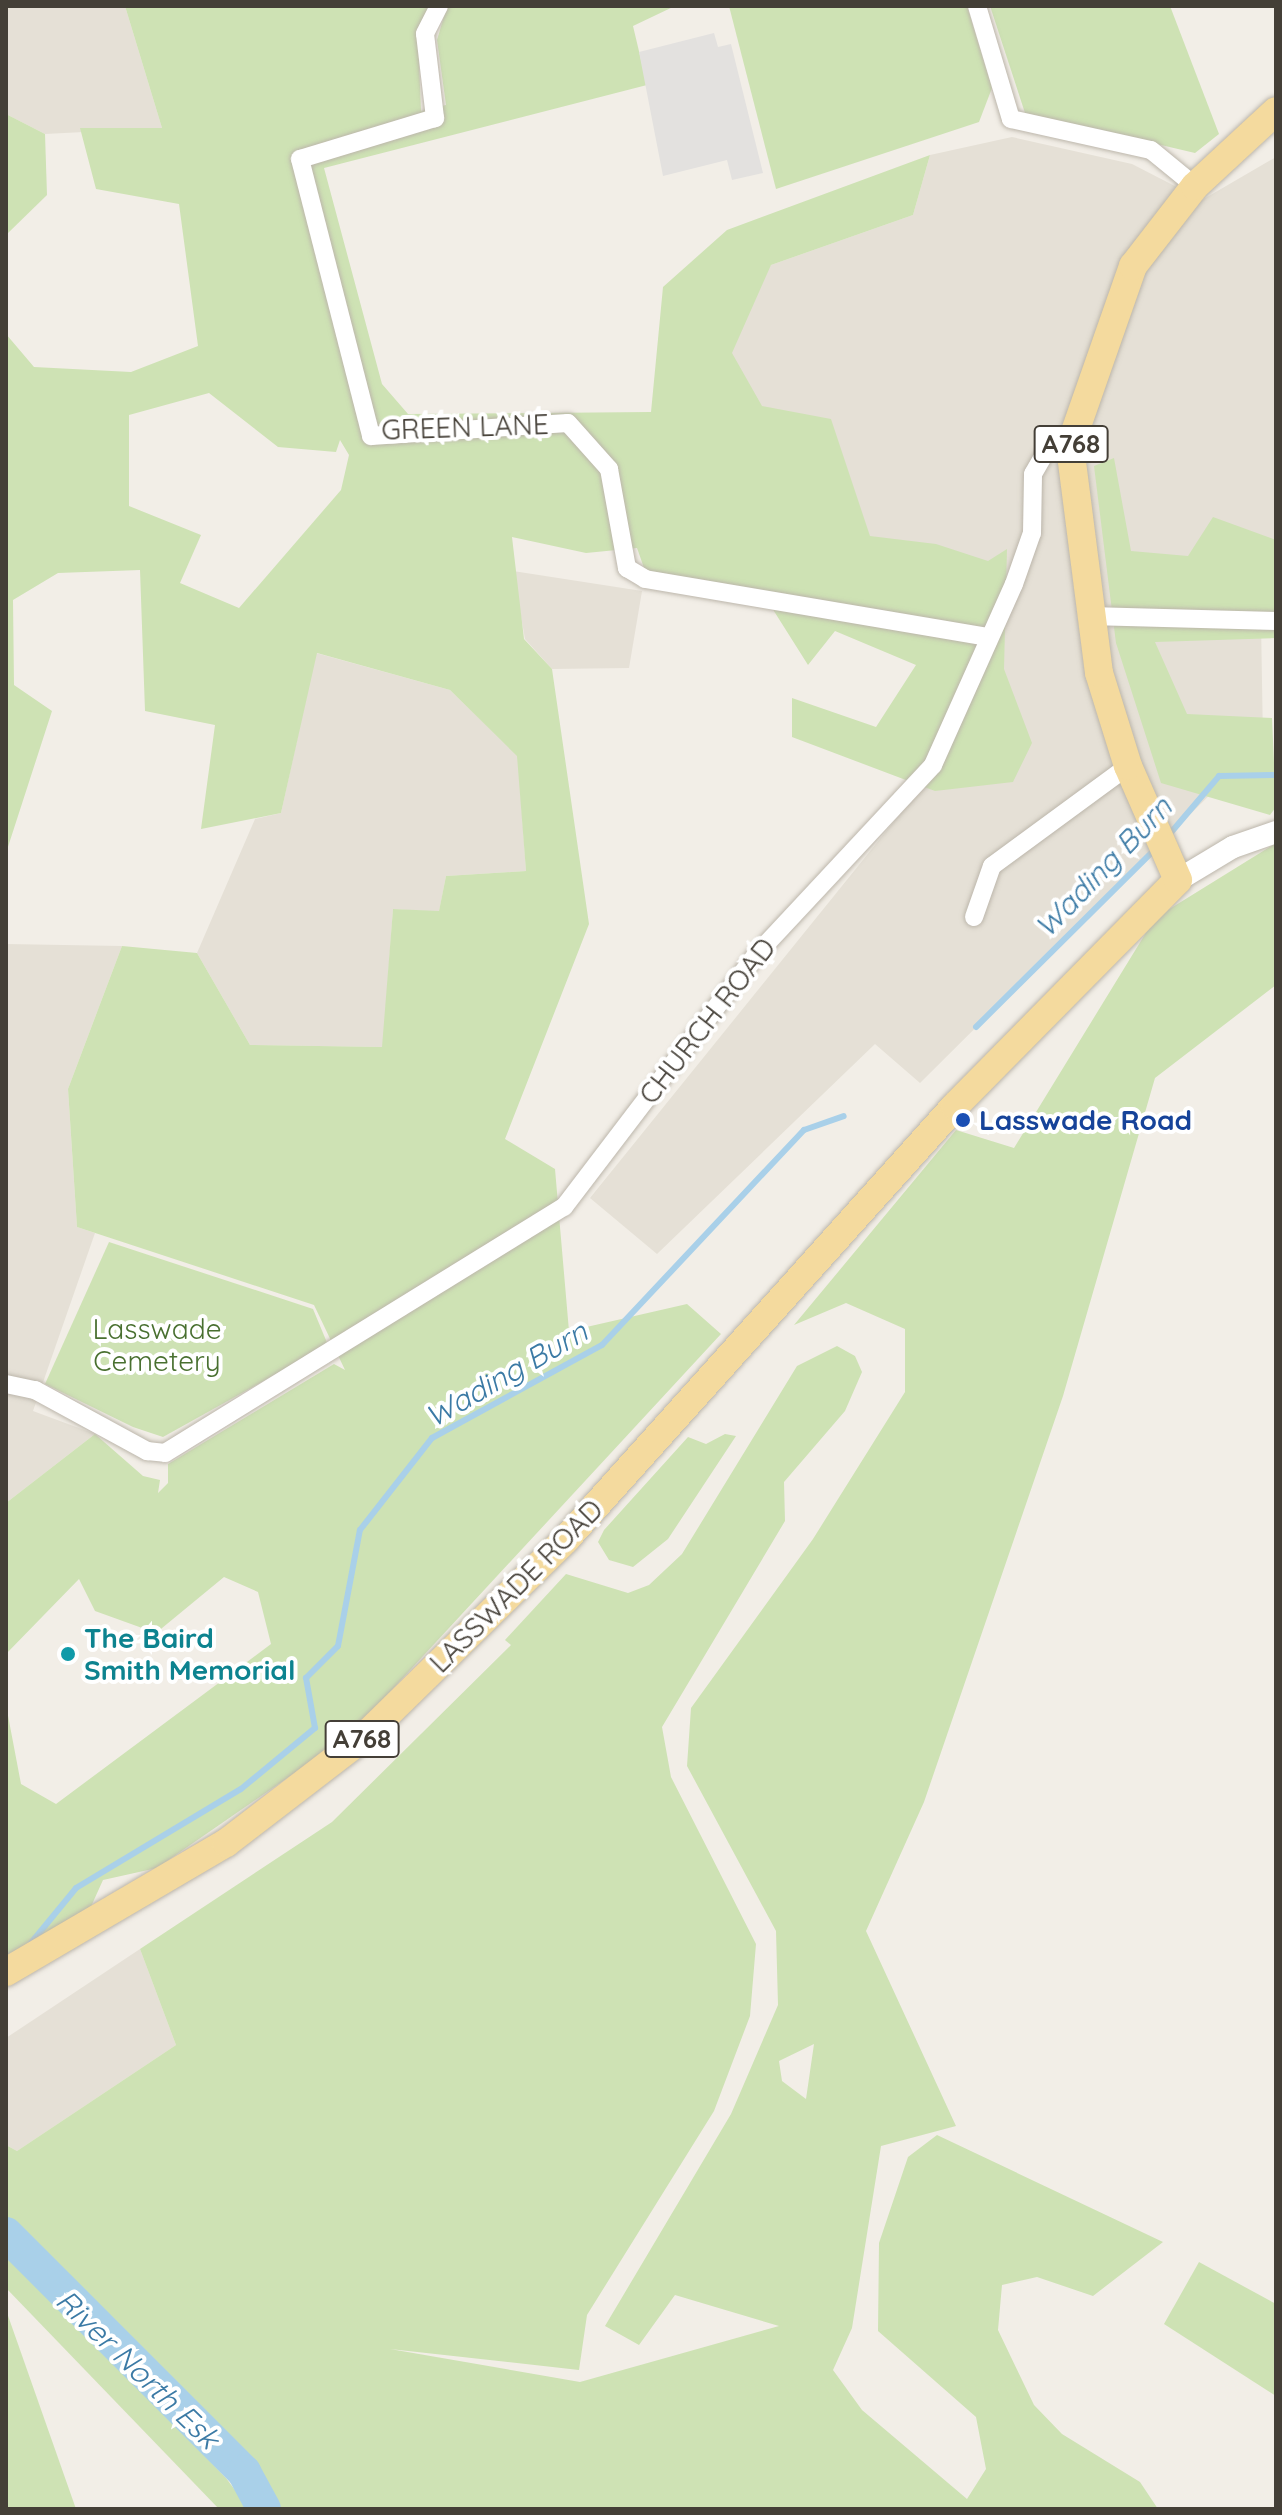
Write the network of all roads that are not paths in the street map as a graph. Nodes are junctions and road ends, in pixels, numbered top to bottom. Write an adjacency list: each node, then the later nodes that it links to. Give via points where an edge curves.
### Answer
1 (439, 6): 8 (street, GREEN LANE, via 425,34 435,118 300,159 371,436 568,423 609,469 627,568 645,579)
2 (977, 6): 4 (street, via 1011,119 1151,150)
3 (1276, 111): 4 (main road, A768)
4 (1195, 186): 5 (main road, A768, via 1133,266)
5 (1070, 446): 6 (main road, A768); 8 (street, CHURCH ROAD, via 1047,450 1033,474 1032,533)
6 (1089, 616): 7 (street); 9 (main road, A768)
7 (1276, 621)
8 (987, 637): 13 (street, CHURCH ROAD, via 933,765 755,956 564,1207 165,1453 147,1451 35,1390)
9 (1128, 766): 11 (main road, A768); 12 (street, via 992,866)
10 (1276, 832): 11 (street, LASSWADE ROAD, via 1233,847)
11 (1166, 856): 14 (main road, LASSWADE ROAD / A768, via 955,1106 566,1539 363,1738 226,1843)
12 (974, 917)
13 (6, 1384)
14 (12, 1970)

